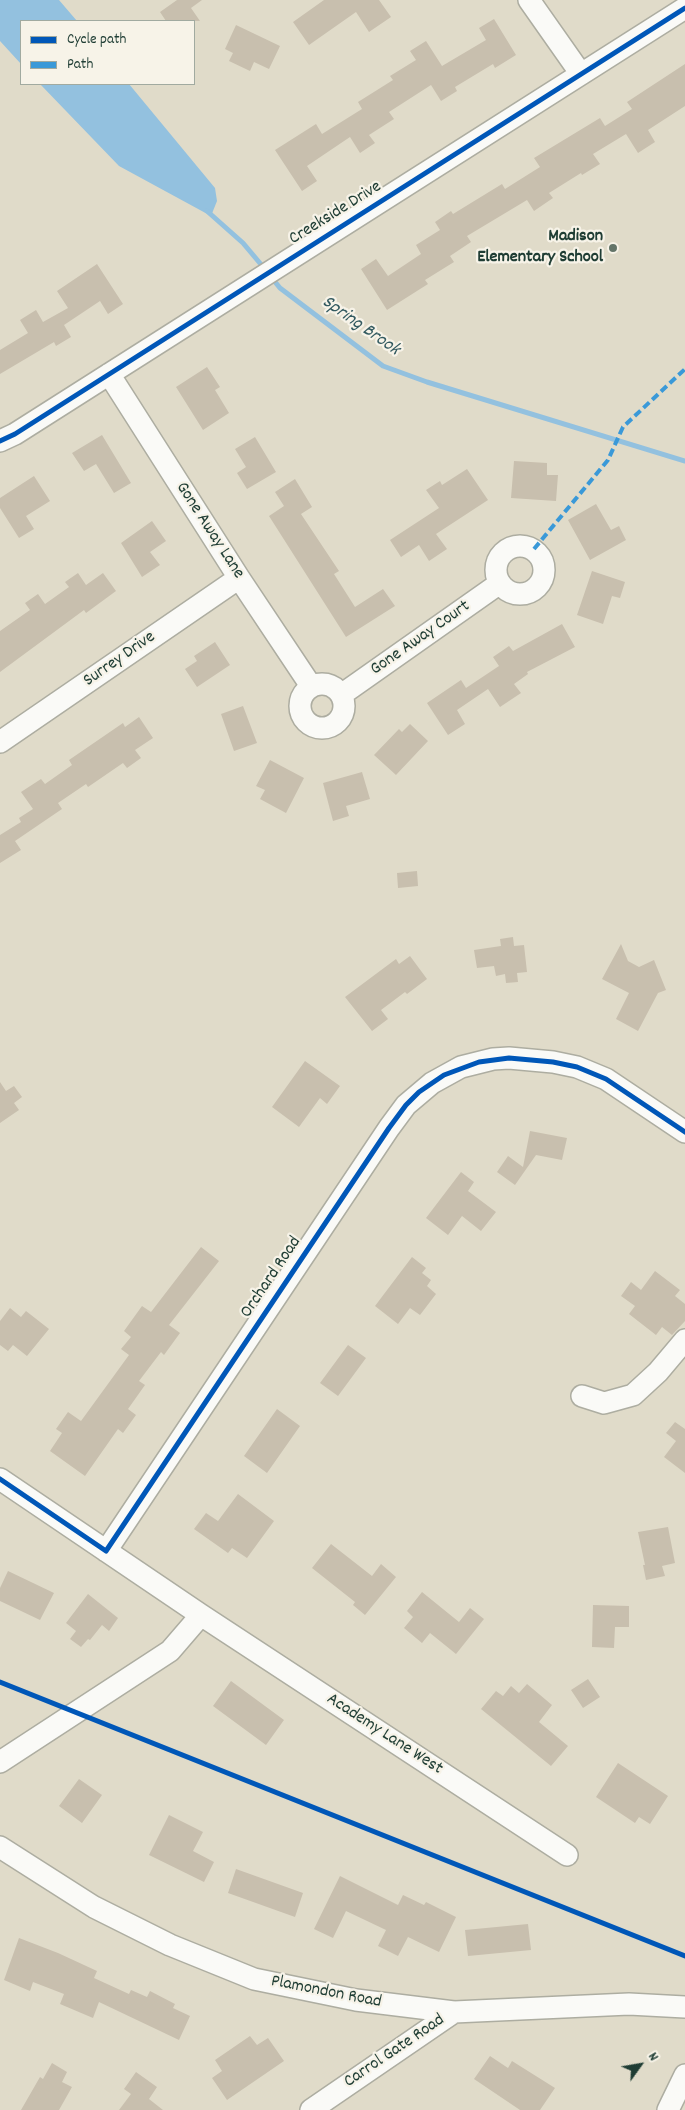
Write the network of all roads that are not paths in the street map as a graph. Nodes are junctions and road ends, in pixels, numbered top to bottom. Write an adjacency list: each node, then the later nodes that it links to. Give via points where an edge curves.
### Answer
1 (529, 0): 3 (street)
2 (685, 8): 3 (street, Creekside Drive)
3 (581, 74): 4 (street, Creekside Drive)
4 (109, 374): 5 (street, Creekside Drive); 6 (street, Gone Away Lane)
5 (0, 441)
6 (239, 578): 8 (street, Gone Away Lane); 10 (street, Surrey Drive)
7 (500, 583): 9 (street, Gone Away Court)
8 (311, 686): 9 (street, via 328,685); 9 (street, via 301,699 300,708 302,716 315,727 332,726 339,720 344,704)
9 (341, 696)
10 (0, 742)
11 (685, 1132): 15 (street, Orchard Road, via 606,1079 577,1067 553,1062 493,1059 460,1067 419,1092 406,1105)
12 (685, 1340): 13 (street, via 633,1396 604,1403)
13 (582, 1396)
14 (0, 1479): 15 (street, Academy Lane West)
15 (106, 1550): 16 (street, Academy Lane West)
16 (201, 1615): 17 (street, via 170,1650); 19 (street, Academy Lane West)
17 (0, 1762)
18 (0, 1847): 21 (street, Plamondon Road, via 94,1907 170,1946 254,1979 356,2000)
19 (567, 1855)
20 (685, 2007): 21 (street, Plamondon Road, via 629,2004)
21 (454, 2012): 23 (street, Carrol Gate Road)
22 (685, 2075): 24 (street)
23 (311, 2110)
24 (668, 2110)

